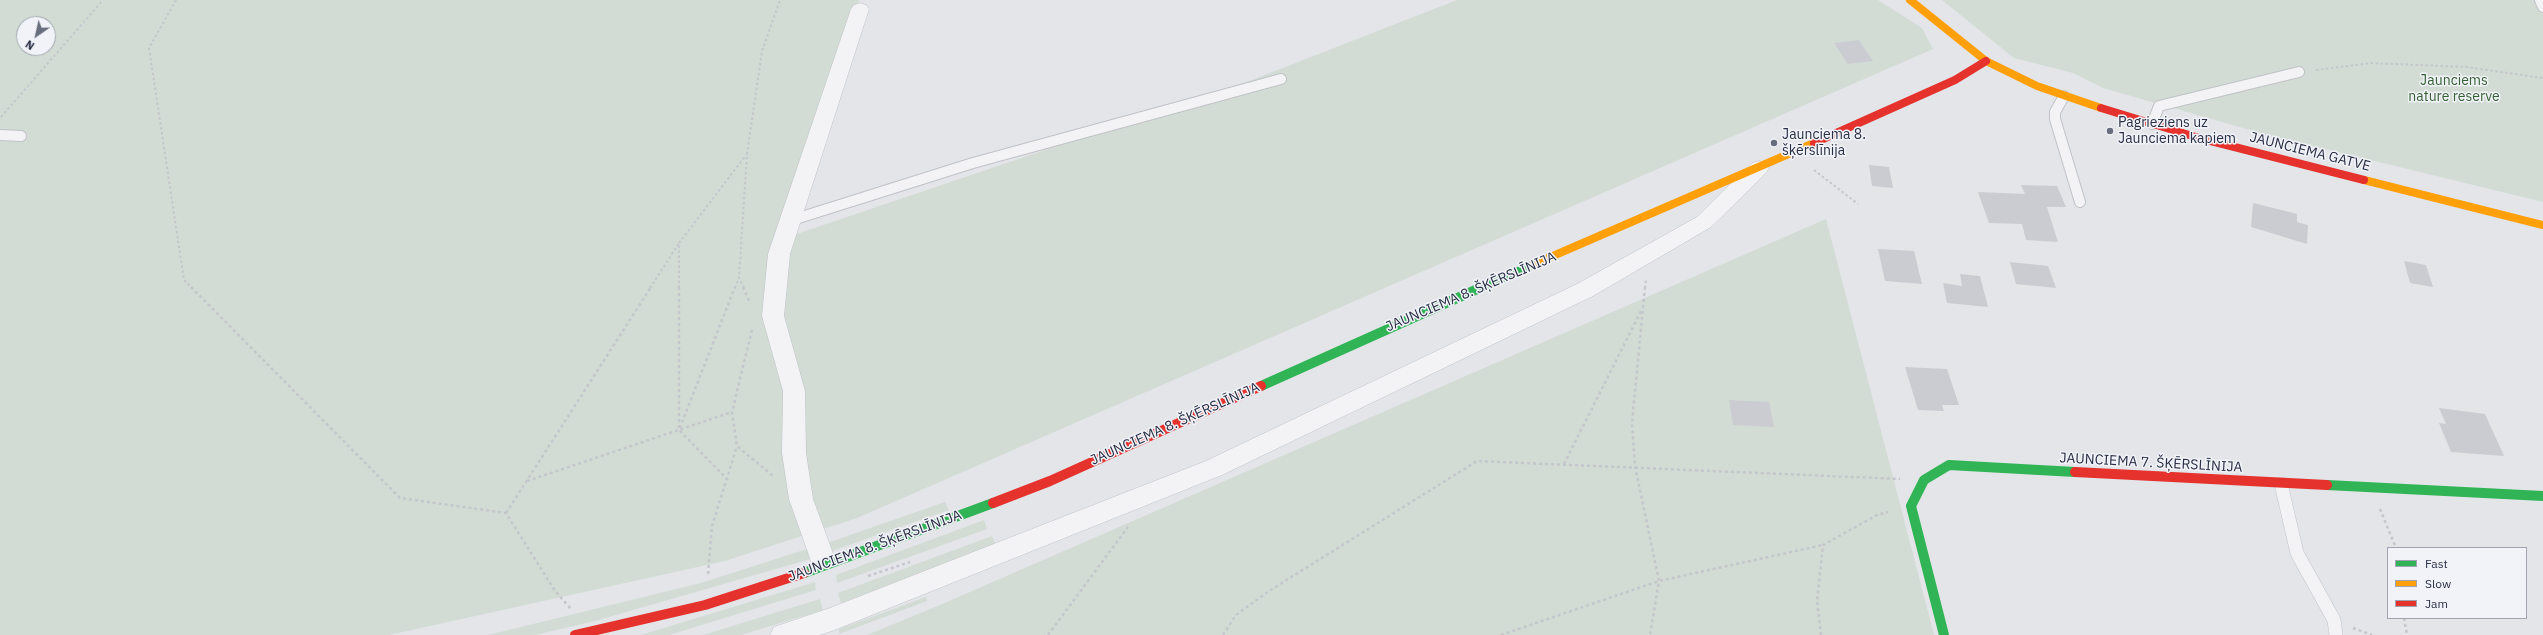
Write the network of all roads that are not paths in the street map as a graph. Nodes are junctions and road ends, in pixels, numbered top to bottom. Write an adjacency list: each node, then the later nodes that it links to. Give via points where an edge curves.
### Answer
1 (1910, 0): 5 (street, JAUNCIEMA GATVE)
2 (2540, 0): 3 (lane)
3 (2543, 7)
4 (860, 9): 14 (street)
5 (1986, 61): 8 (street, JAUNCIEMA GATVE); 12 (street, JAUNCIEMA 8. ŠĶĒRSLĪNIJA, via 1955,80)
6 (2299, 72): 9 (lane, via 2159,106)
7 (1281, 79): 14 (lane, via 973,163)
8 (2064, 96): 9 (street, JAUNCIEMA GATVE); 13 (lane, via 2055,112 2055,119)
9 (2152, 124): 15 (street, JAUNCIEMA GATVE)
10 (0, 135): 11 (lane)
11 (20, 136)
12 (1759, 168): 19 (street, JAUNCIEMA 8. ŠĶĒRSLĪNIJA, via 1416,315 1050,481 824,567 705,605); 20 (street, JAUNCIEMA 8. ŠĶĒRSLĪNIJA, via 1704,222 1578,293 1214,468 832,619)
13 (2080, 202)
14 (789, 221): 18 (street, via 779,254 773,316 794,391 794,453 801,499)
15 (2543, 225)
16 (2281, 484): 17 (street, JAUNCIEMA 7. ŠĶĒRSLĪNIJA); 21 (street, JAUNCIEMA 7. ŠĶĒRSLĪNIJA, via 1948,465 1924,480 1911,506); 22 (lane, via 2297,553 2334,620)
17 (2543, 496)
18 (821, 556)
19 (575, 635)
20 (783, 635)
21 (1944, 635)
22 (2336, 635)

